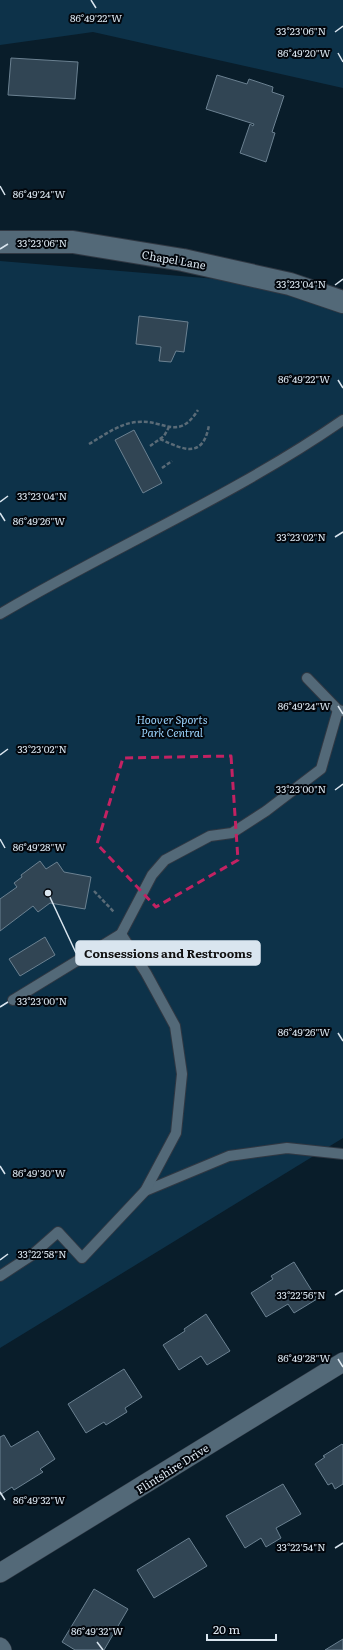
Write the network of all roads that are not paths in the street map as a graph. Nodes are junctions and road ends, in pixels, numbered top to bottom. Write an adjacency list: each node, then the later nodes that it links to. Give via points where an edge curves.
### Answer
1 (0, 242): 2 (street, Chapel Lane, via 73,242 183,260 290,284)
2 (343, 302)
3 (343, 420): 4 (lane, via 308,445 245,481 166,525 50,584)
4 (0, 614)
5 (307, 678): 6 (lane)
6 (341, 710): 7 (lane, via 321,769 232,833 210,836 164,860 152,876)
7 (121, 934): 8 (lane); 10 (lane, via 175,1026 182,1074 176,1133)
8 (13, 1000)
9 (343, 1154): 10 (lane, via 287,1148 229,1156)
10 (145, 1191): 11 (lane, via 82,1258 58,1232 32,1255)
11 (0, 1276)
12 (343, 1362): 13 (street, Flintshire Drive)
13 (0, 1573)
14 (0, 1647): 15 (street)
15 (2, 1650)

